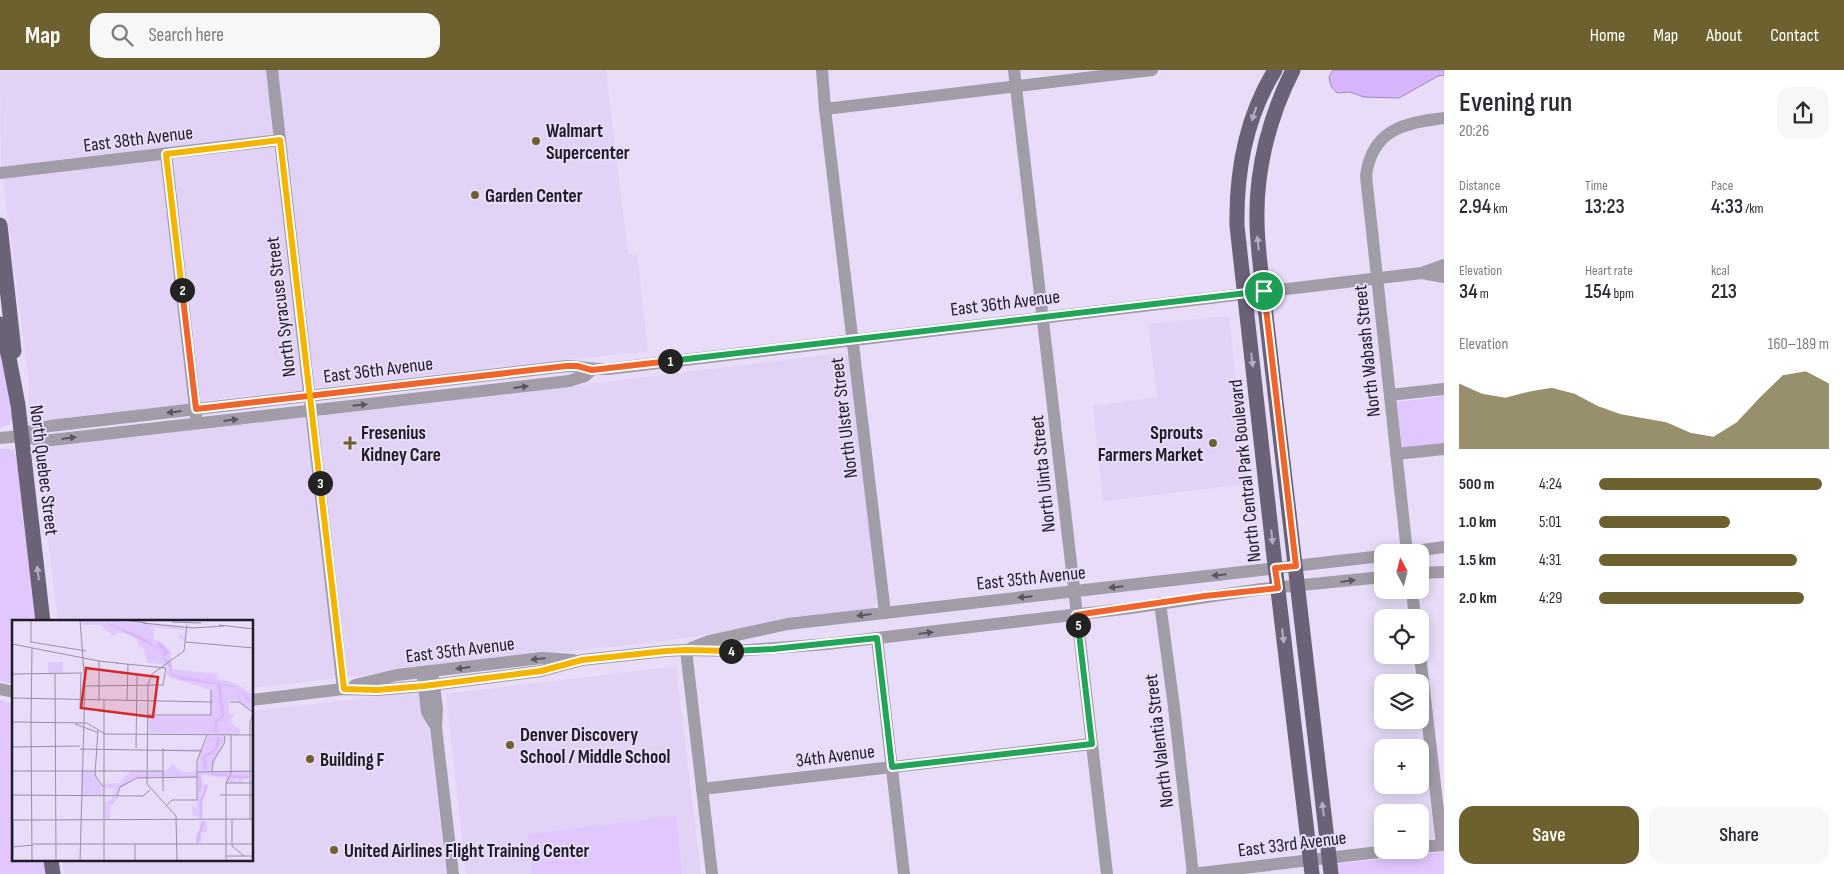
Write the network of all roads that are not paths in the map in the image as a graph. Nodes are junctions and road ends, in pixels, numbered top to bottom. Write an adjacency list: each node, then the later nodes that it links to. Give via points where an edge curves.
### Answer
1 (272, 70): 10 (street, North Syracuse Street)
2 (822, 70): 8 (street, North Ulster Street)
3 (1014, 70): 7 (street, North Uinta Street)
4 (1152, 70): 7 (street)
5 (1275, 70): 19 (main road, North Central Park Boulevard, one-way to 19, via 1252,119 1239,175 1237,226)
6 (1293, 70): 18 (main road, North Central Park Boulevard, one-way to 6, via 1256,221 1259,180 1272,121)
7 (1016, 86): 8 (street); 20 (street, North Uinta Street)
8 (825, 109): 22 (street, North Ulster Street)
9 (1444, 118): 17 (street, North Wabash Street, via 1399,126 1375,147 1367,167 1366,186)
10 (280, 140): 11 (street, East 38th Avenue); 26 (street, North Syracuse Street)
11 (166, 154): 12 (street, East 38th Avenue); 28 (street)
12 (0, 173)
13 (0, 225): 27 (main road)
14 (1444, 265): 15 (street, East 36th Avenue)
15 (1422, 273): 16 (street, East 36th Avenue); 17 (street, East 36th Avenue)
16 (1444, 277)
17 (1376, 278): 18 (street, East 36th Avenue); 25 (street, North Wabash Street)
18 (1264, 291): 19 (street, East 36th Avenue); 39 (main road, North Central Park Boulevard)
19 (1244, 293): 20 (street, East 36th Avenue); 40 (main road, North Central Park Boulevard, one-way to 40)
20 (1043, 317): 22 (street, East 36th Avenue); 46 (street, North Uinta Street)
21 (0, 324): 27 (main road, North Quebec Street)
22 (852, 340): 23 (street, East 36th Avenue); 48 (street, North Ulster Street)
23 (592, 370): 26 (street, East 36th Avenue, via 567,366); 29 (street, East 36th Avenue, one-way to 23, via 569,381)
24 (1444, 389): 25 (street)
25 (1390, 394): 34 (street, North Wabash Street)
26 (310, 396): 28 (street, East 36th Avenue); 29 (street, North Syracuse Street)
27 (18, 405): 31 (main road, North Quebec Street)
28 (196, 409): 30 (street); 31 (street, East 36th Avenue, one-way to 31, via 50,426)
29 (311, 410): 30 (street, East 36th Avenue, one-way to 29); 57 (street, North Syracuse Street)
30 (197, 424): 31 (street, East 36th Avenue, one-way to 30, via 52,440)
31 (21, 436): 32 (street, East 36th Avenue); 50 (main road, North Quebec Street, one-way to 31)
32 (0, 438)
33 (1444, 448): 34 (street)
34 (1396, 454): 35 (street, North Wabash Street)
35 (1407, 544)
36 (1444, 547): 37 (street)
37 (1429, 549)
38 (1374, 557): 39 (street, East 35th Avenue)
39 (1296, 566): 40 (street, East 35th Avenue); 44 (main road, North Central Park Boulevard)
40 (1275, 568): 45 (main road, North Central Park Boulevard); 46 (street, East 35th Avenue, one-way to 46)
41 (1444, 572): 42 (street)
42 (1429, 573)
43 (1374, 578): 44 (street, East 35th Avenue, one-way to 43)
44 (1298, 586): 45 (street, East 35th Avenue); 65 (main road, North Central Park Boulevard, one-way to 44)
45 (1278, 588): 47 (street, East 35th Avenue); 66 (main road, North Central Park Boulevard, one-way to 66)
46 (1074, 591): 48 (street, East 35th Avenue, one-way to 48); 49 (street, North Uinta Street)
47 (1160, 603): 49 (street, East 35th Avenue); 71 (street, North Valentia Street)
48 (885, 613): 52 (street, East 35th Avenue, one-way to 52, via 777,626 709,641)
49 (1076, 615): 51 (street, East 35th Avenue, one-way to 49); 59 (street, North Uinta Street)
50 (43, 620)
51 (877, 638): 52 (street, East 35th Avenue, via 773,649); 60 (street)
52 (686, 650): 53 (street, East 35th Avenue); 61 (street)
53 (582, 660): 55 (street, East 35th Avenue, one-way to 55, via 542,658); 56 (street, East 35th Avenue, via 541,671)
54 (1421, 664): 62 (street)
55 (428, 672): 56 (street); 57 (street, East 35th Avenue)
56 (429, 685): 57 (street, East 35th Avenue, via 377,690); 67 (street, via 428,712 436,727)
57 (344, 689): 58 (street, East 35th Avenue)
58 (254, 700)
59 (1092, 744): 60 (street, 34th Avenue); 70 (street, North Uinta Street)
60 (892, 767): 61 (street, 34th Avenue); 69 (street)
61 (702, 789): 68 (street)
62 (1443, 845): 63 (street)
63 (1429, 846)
64 (1374, 853): 65 (street, East 33rd Avenue)
65 (1329, 858): 66 (street, East 33rd Avenue); 72 (main road, North Central Park Boulevard)
66 (1311, 867): 71 (street, East 33rd Avenue)
67 (453, 874)
68 (712, 874)
69 (904, 874)
70 (1107, 874)
71 (1192, 874)
72 (1331, 874)

